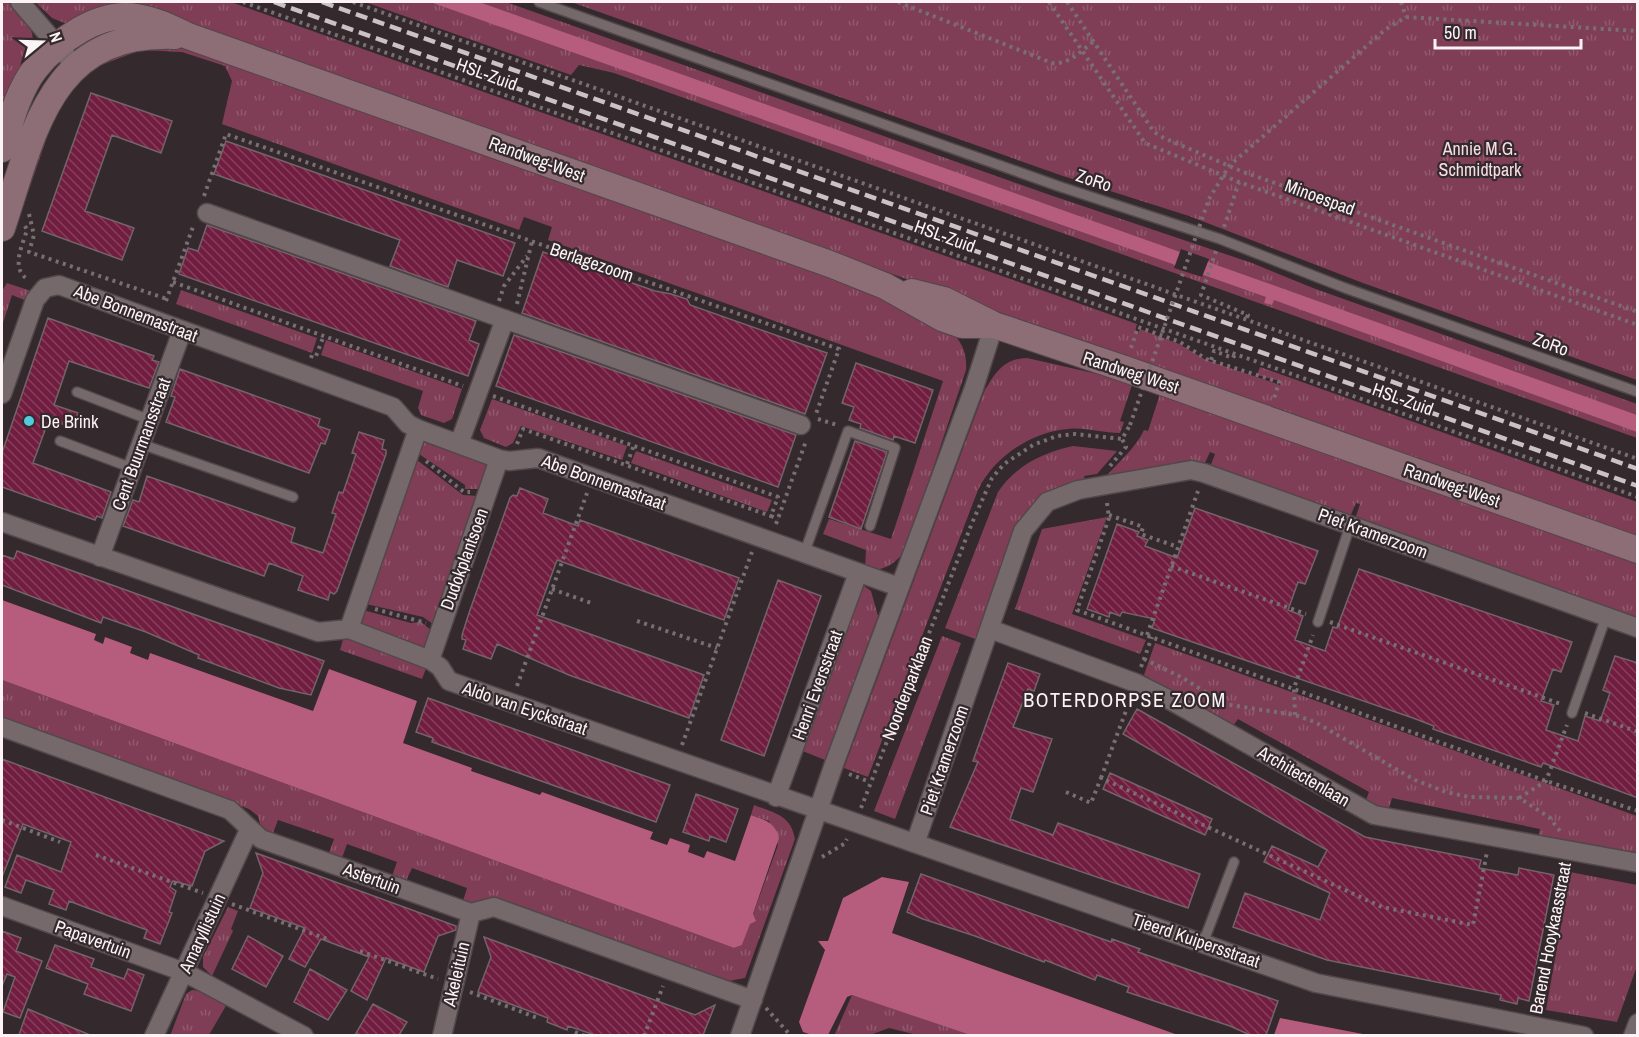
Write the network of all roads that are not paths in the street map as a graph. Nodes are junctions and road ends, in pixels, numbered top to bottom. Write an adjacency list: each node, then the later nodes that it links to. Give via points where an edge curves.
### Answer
1 (20, 2): 4 (street)
2 (539, 2): 14 (lane, ZoRo, via 1058,186 1220,239)
3 (188, 36): 4 (main road, Randweg-West, via 162,23 134,16 115,17 76,32); 5 (main road, Randweg-West, via 129,39); 9 (main road, Randweg-West)
4 (57, 48): 5 (street); 6 (main road, Randweg-West, via 35,70 17,103)
5 (75, 66): 8 (main road, Randweg-West, via 39,118)
6 (2, 149)
7 (203, 211): 10 (street)
8 (6, 216)
9 (885, 286): 11 (main road, Randweg West, via 944,300)
10 (501, 312): 18 (street); 22 (street)
11 (994, 325): 16 (main road, Randweg West); 33 (street)
12 (182, 331): 15 (street, Abe Bonnemastraat, via 59,285 45,288 35,300); 17 (street, Cent Buurmansstraat); 19 (street, Abe Bonnemastraat, via 393,406 408,424)
13 (76, 392): 17 (lane)
14 (1638, 392)
15 (2, 394)
16 (1267, 419): 29 (main road, Randweg-West)
17 (150, 420): 21 (street, Cent Buurmansstraat)
18 (808, 428)
19 (418, 429): 22 (street, Abe Bonnemastraat); 37 (street)
20 (60, 441): 24 (lane)
21 (141, 444): 24 (street, Cent Buurmansstraat); 25 (lane)
22 (459, 444): 23 (street, Abe Bonnemastraat)
23 (504, 460): 30 (street, Abe Bonnemastraat, via 538,458); 39 (street, Dudokplantsoen, via 488,493)
24 (132, 468): 31 (street, Cent Buurmansstraat)
25 (293, 497)
26 (2, 522): 31 (street, Aldo van Eyckstraat)
27 (870, 526): 30 (lane, via 895,448 848,431)
28 (1350, 526): 34 (street, Piet Kramerzoom); 35 (lane); 38 (street, Piet Kramerzoom, via 1191,470 1104,479 1047,502 1023,531)
29 (1638, 550)
30 (804, 554): 32 (street, Abe Bonnemastraat)
31 (100, 557): 37 (street, Aldo van Eyckstraat, via 318,632)
32 (858, 573): 33 (street, Abe Bonnemastraat); 42 (street, Henri Eversstraat)
33 (899, 587): 43 (street)
34 (1606, 616): 36 (street, Piet Kramerzoom); 40 (lane)
35 (1319, 620)
36 (1638, 628)
37 (349, 629): 39 (street, Aldo van Eyckstraat)
38 (990, 629): 45 (street, Piet Kramerzoom); 47 (street, Architectenlaan, via 1136,683 1374,815)
39 (430, 660): 42 (street, Aldo van Eyckstraat, via 449,681)
40 (1572, 711)
41 (2, 727): 44 (street, Astertuin, via 230,810 243,819)
42 (776, 796): 43 (street, Aldo van Eyckstraat)
43 (818, 810): 45 (street, Tjeerd Kuipersstraat); 52 (street)
44 (249, 830): 49 (street, Astertuin, via 261,839); 51 (street, Amaryllistuin)
45 (916, 841): 50 (street, Tjeerd Kuipersstraat)
46 (1234, 862): 50 (lane)
47 (1638, 863)
48 (2, 906): 51 (street, Papavertuin)
49 (471, 913): 52 (street, Astertuin, via 494,907 669,972); 56 (street, Akeleituin)
50 (1203, 943): 58 (street, Tjeerd Kuipersstraat, via 1316,982)
51 (184, 972): 54 (street, Amaryllistuin); 55 (street, Papavertuin)
52 (763, 1002): 57 (street)
53 (1638, 1023): 59 (street)
54 (154, 1035)
55 (304, 1035)
56 (442, 1035)
57 (740, 1035)
58 (1584, 1035)
59 (1633, 1035)

